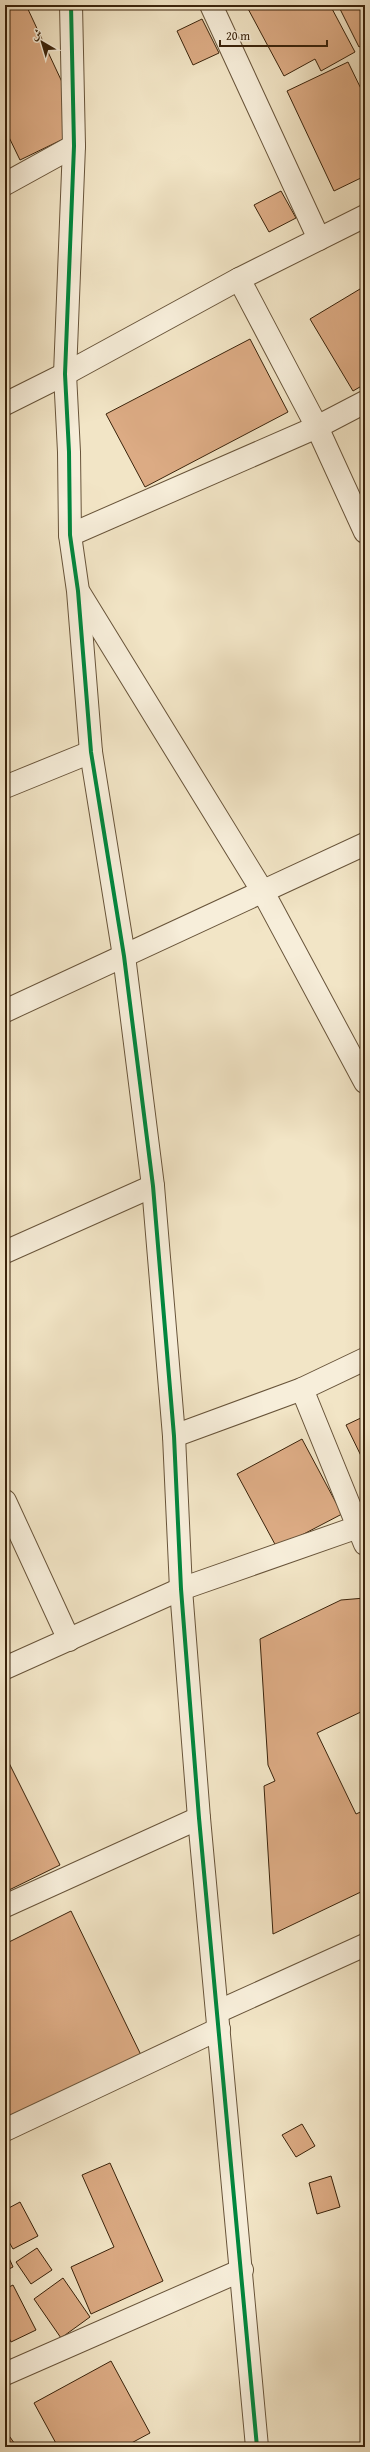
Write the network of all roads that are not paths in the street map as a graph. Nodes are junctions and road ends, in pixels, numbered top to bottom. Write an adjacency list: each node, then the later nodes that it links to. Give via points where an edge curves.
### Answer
1 (71, 5): 3 (street)
2 (211, 5): 6 (street)
3 (74, 146): 4 (street); 8 (street)
4 (5, 184)
5 (365, 216): 6 (street)
6 (319, 239): 7 (street)
7 (239, 279): 8 (street); 11 (street)
8 (65, 374): 10 (street); 13 (street, via 70,452)
9 (365, 402): 11 (street)
10 (5, 404)
11 (317, 427): 12 (street); 13 (street)
12 (365, 532)
13 (70, 535): 14 (street)
14 (78, 592): 15 (street); 18 (street)
15 (91, 752): 16 (street); 19 (street)
16 (5, 787)
17 (365, 844): 18 (street)
18 (263, 892): 19 (street); 21 (street)
19 (124, 956): 20 (street); 22 (street)
20 (5, 1011)
21 (365, 1082)
22 (153, 1186): 23 (street); 26 (street)
23 (5, 1252)
24 (365, 1359): 25 (street)
25 (302, 1390): 26 (street); 28 (street)
26 (174, 1436): 29 (street)
27 (5, 1501): 30 (street)
28 (362, 1536): 29 (street)
29 (181, 1589): 30 (street); 32 (street)
30 (69, 1640): 31 (street)
31 (5, 1668)
32 (199, 1818): 33 (street); 35 (street)
33 (5, 1906)
34 (365, 1945): 35 (street)
35 (218, 2021): 36 (street); 37 (street)
36 (5, 2130)
37 (242, 2270): 38 (street); 39 (street)
38 (5, 2374)
39 (257, 2447)

